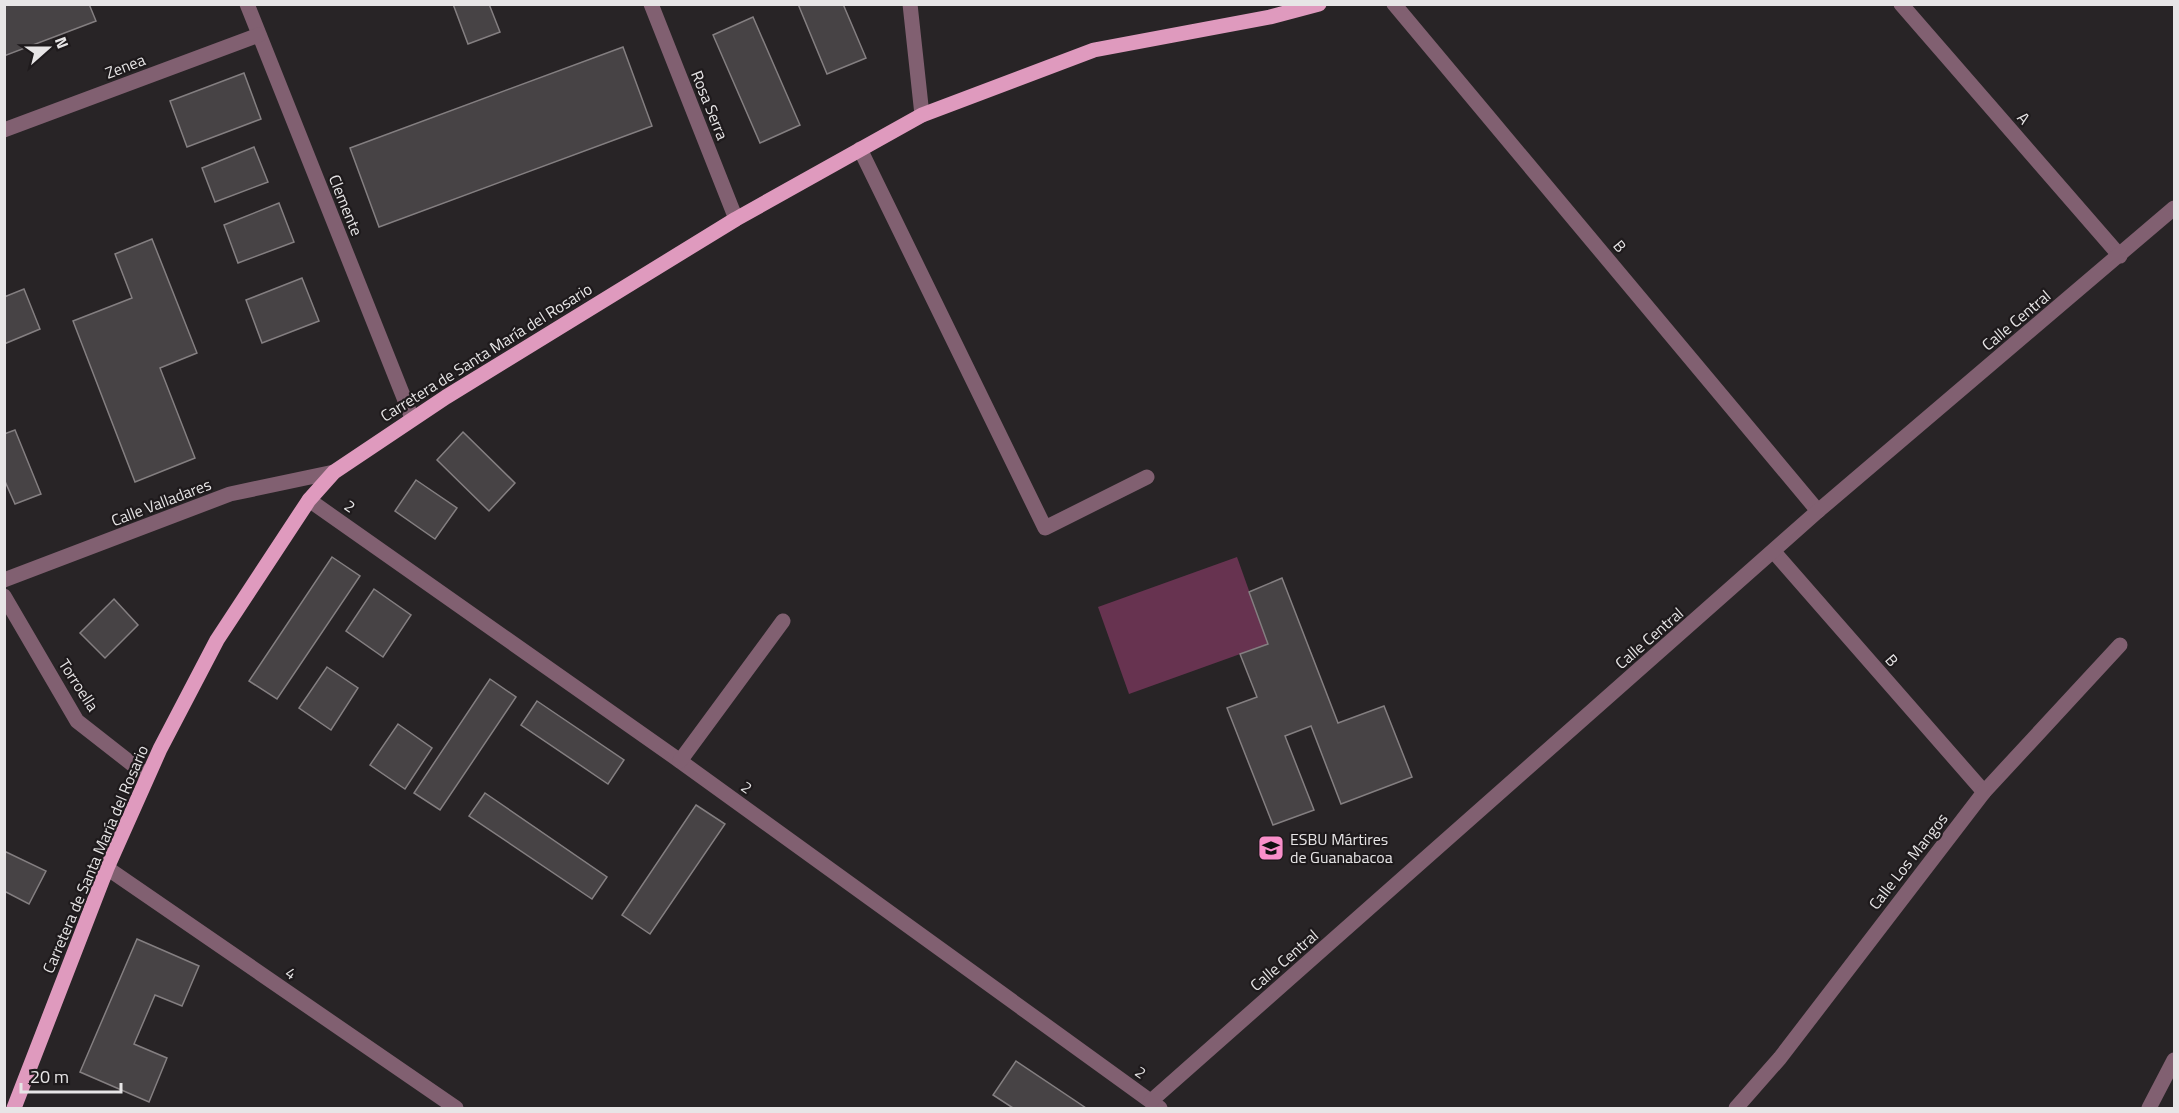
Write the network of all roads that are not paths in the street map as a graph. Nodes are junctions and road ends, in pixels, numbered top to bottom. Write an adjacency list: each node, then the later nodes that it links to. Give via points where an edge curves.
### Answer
1 (651, 4): 12 (street, Rosa Serra)
2 (910, 4): 8 (street)
3 (1319, 4): 8 (main road, Carretera de Santa María del Rosario, via 1094,50)
4 (1394, 4): 18 (street, B)
5 (1901, 4): 13 (street, A)
6 (248, 5): 7 (street, Clemente)
7 (259, 34): 9 (street, Zenea); 14 (street, Clemente)
8 (922, 115): 10 (main road, Carretera de Santa María del Rosario)
9 (4, 130)
10 (860, 149): 12 (main road, Carretera de Santa María del Rosario); 16 (street, via 1046,528)
11 (2175, 208): 13 (street, Calle Central)
12 (736, 219): 14 (main road, Carretera de Santa María del Rosario)
13 (2120, 256): 18 (street, Calle Central)
14 (412, 418): 15 (main road, Carretera de Santa María del Rosario)
15 (334, 472): 17 (main road, Carretera de Santa María del Rosario); 20 (street, Calle Valladares, via 230,495)
16 (1147, 477)
17 (309, 500): 24 (street, 2); 25 (main road, Carretera de Santa María del Rosario, via 218,640)
18 (1818, 511): 19 (street, Calle Central)
19 (1774, 552): 26 (street, B); 29 (street, Calle Central)
20 (4, 580)
21 (4, 596): 25 (street, Torroella, via 77,721)
22 (783, 621): 24 (street)
23 (2120, 645): 26 (street, Calle Los Mangos)
24 (680, 761): 29 (street, 2)
25 (147, 775): 27 (main road, Carretera de Santa María del Rosario)
26 (1984, 792): 32 (street, Calle Los Mangos, via 1780,1058)
27 (107, 868): 30 (main road, Carretera de Santa María del Rosario); 31 (street, 4)
28 (2175, 1060): 33 (street)
29 (1156, 1105)
30 (15, 1108)
31 (456, 1108)
32 (1736, 1108)
33 (2149, 1108)

